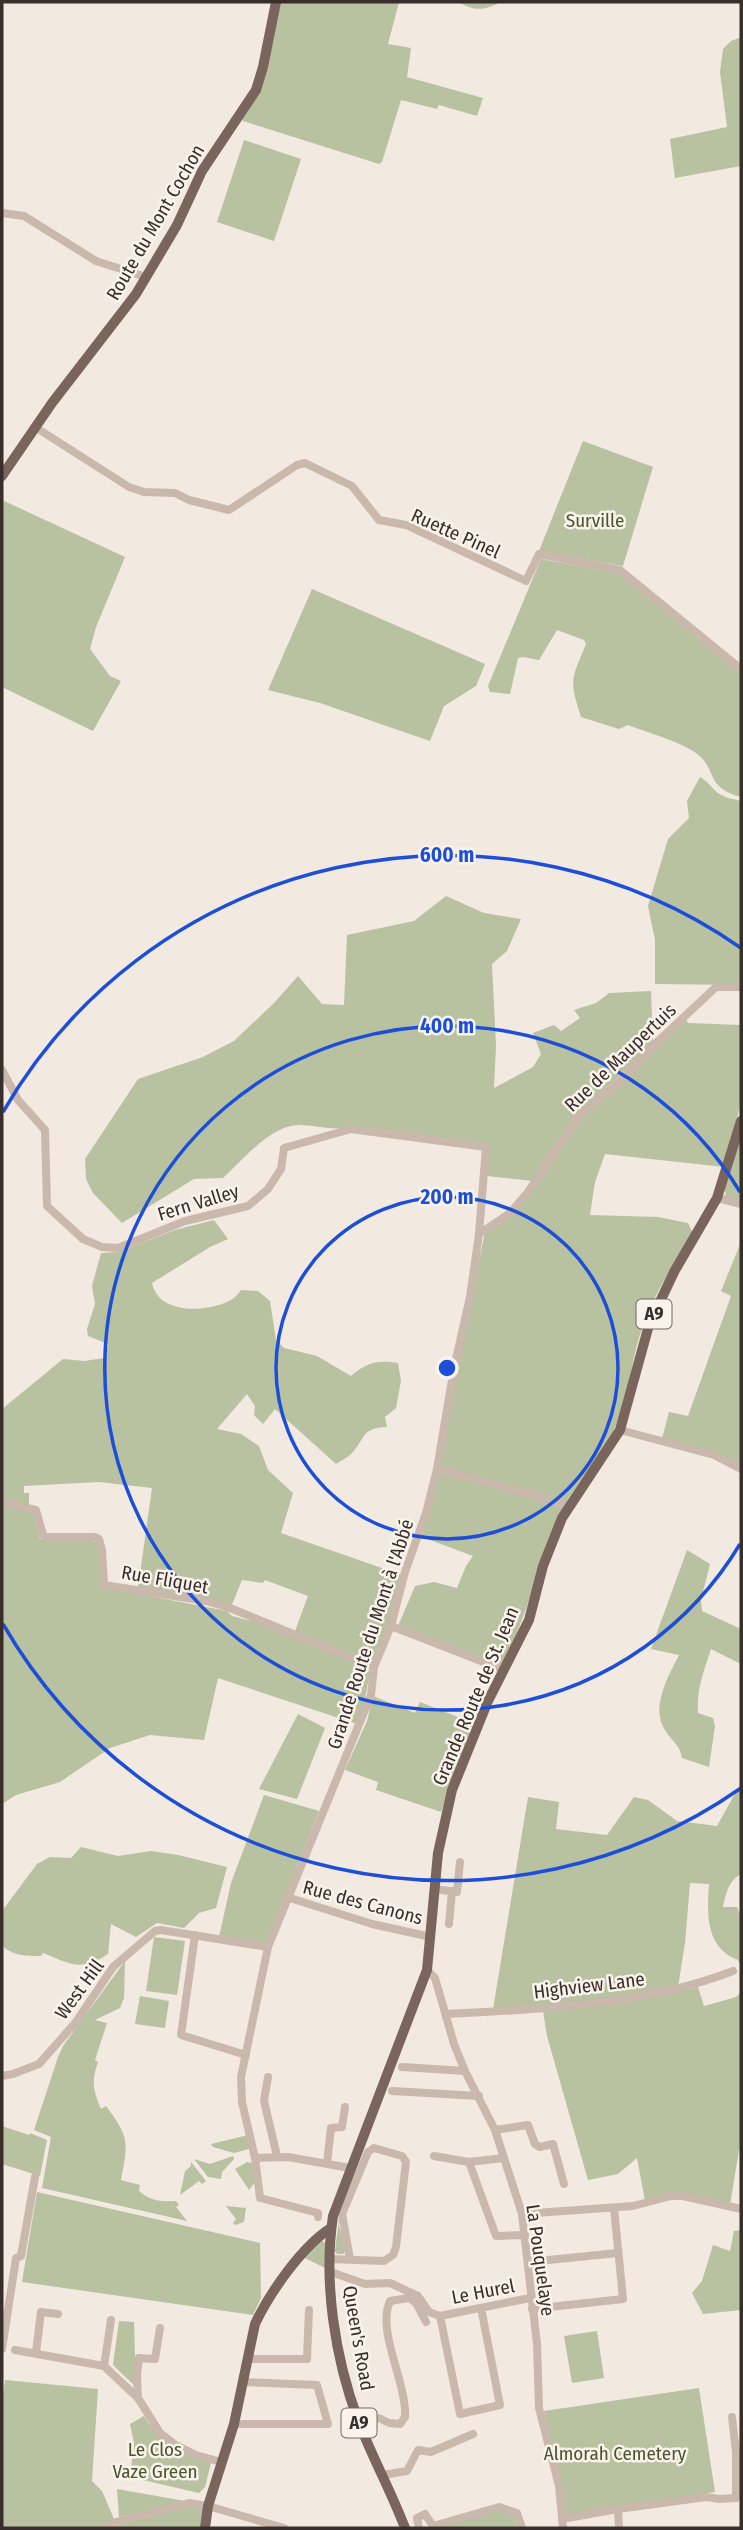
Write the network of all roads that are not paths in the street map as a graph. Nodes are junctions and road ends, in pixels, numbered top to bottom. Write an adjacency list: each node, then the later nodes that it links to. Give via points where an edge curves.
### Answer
1 (276, 2): 3 (main road, Route du Mont Cochon, via 256,90 202,172)
2 (2, 213): 3 (street, via 24,216 96,261)
3 (146, 277): 4 (main road, Route du Mont Cochon)
4 (35, 427): 5 (main road, Route du Mont Cochon); 6 (street, Ruette Pinel, via 144,492 175,493 229,510 305,463 352,486 379,520 406,525 526,581 539,554 620,570)
5 (2, 476)
6 (741, 669)
7 (741, 987): 12 (street, Rue de Maupertuis, via 716,987 668,1031 576,1120 510,1213)
8 (2, 1070): 12 (street, Fern Valley, via 18,1100 46,1130 47,1206 83,1239 102,1247 118,1248 185,1222 248,1206 268,1189 281,1169 284,1148 351,1129 486,1147)
9 (741, 1121): 10 (main road, Grande Route de St. Jean / A9)
10 (717, 1198): 11 (street); 13 (main road, Grande Route de St. Jean / A9, via 649,1325)
11 (741, 1204)
12 (480, 1234): 14 (street, Grande Route du Mont à l'Abbé)
13 (620, 1430): 15 (street, via 714,1455); 17 (main road, Grande Route de St. Jean / A9)
14 (437, 1469): 17 (street); 18 (street, Grande Route du Mont à l'Abbé)
15 (741, 1469)
16 (2, 1502): 19 (street, Rue Fliquet, via 36,1510 45,1536 99,1539 104,1585 230,1608)
17 (569, 1505): 20 (main road, Grande Route de St. Jean / A9, via 543,1566 528,1620)
18 (391, 1626): 19 (street, Grande Route du Mont à l'Abbé); 20 (street)
19 (374, 1667): 24 (street, Grande Route du Mont à l'Abbé, via 370,1695)
20 (504, 1670): 22 (main road, Grande Route de St. Jean / A9, via 452,1790 441,1828)
21 (460, 1861): 23 (street, via 457,1892)
22 (434, 1889): 23 (street); 27 (main road, Grande Route de St. Jean / A9)
23 (452, 1891): 25 (street)
24 (287, 1897): 27 (street, Rue des Canons); 28 (street, Grande Route du Mont à l'Abbé)
25 (449, 1924)
26 (195, 1935): 28 (street, West Hill); 32 (street, via 181,2035); 35 (street, West Hill, via 155,1931 113,1967 76,2022 39,2063)
27 (431, 1937): 29 (main road, Grande Route de St. Jean / A9)
28 (268, 1947): 32 (street, Grande Route du Mont à l'Abbé)
29 (427, 1970): 31 (street, La Pouquelaye, via 435,1978); 47 (main road, Grande Route de St. Jean / A9)
30 (733, 1971): 31 (street, Highview Lane, via 696,1985 614,2002)
31 (447, 2014): 34 (street, La Pouquelaye)
32 (246, 2054): 43 (street, Grande Route du Mont à l'Abbé, via 242,2102)
33 (402, 2067): 34 (street)
34 (465, 2071): 38 (street, La Pouquelaye)
35 (2, 2076)
36 (268, 2077): 41 (street, via 264,2101)
37 (392, 2091): 38 (street)
38 (479, 2095): 40 (street, La Pouquelaye)
39 (345, 2107): 46 (street, via 342,2127 331,2128)
40 (495, 2130): 44 (street, La Pouquelaye); 49 (street, via 528,2125 535,2144 553,2144)
41 (277, 2156): 43 (street); 46 (street)
42 (434, 2156): 45 (street)
43 (255, 2158): 53 (street, Grande Route du Mont à l'Abbé, via 260,2198 318,2213)
44 (504, 2158): 45 (street); 52 (street, La Pouquelaye)
45 (469, 2162): 55 (street, via 496,2236)
46 (327, 2163): 47 (street)
47 (350, 2168): 54 (main road, Grande Route de St. Jean / A9)
48 (35, 2177): 70 (street)
49 (564, 2184)
50 (614, 2208): 51 (street, via 683,2196); 52 (street); 56 (street)
51 (741, 2209)
52 (522, 2214): 55 (street, La Pouquelaye)
53 (318, 2217)
54 (331, 2228): 57 (main road, Queen's Road / A9); 73 (main road, via 298,2259 261,2311)
55 (525, 2235): 59 (street, La Pouquelaye)
56 (618, 2253): 59 (street); 64 (street, via 623,2299)
57 (330, 2259): 58 (street); 60 (main road, Queen's Road / A9)
58 (349, 2259): 58 (street, via 342,2214 368,2151 374,2148 402,2157 406,2162 393,2255 384,2261)
59 (528, 2262): 61 (street, La Pouquelaye)
60 (331, 2272): 66 (street, Le Hurel, via 365,2284 390,2283 411,2291 429,2312); 79 (main road, Queen's Road / A9, via 342,2364)
61 (530, 2298): 62 (street, Le Hurel); 64 (street, La Pouquelaye)
62 (481, 2308): 66 (street, Le Hurel); 66 (street, via 500,2405 460,2414)
63 (309, 2309): 73 (street, via 307,2359)
64 (532, 2309): 85 (street, La Pouquelaye, via 539,2408 559,2486)
65 (58, 2314): 72 (street, via 41,2312)
66 (440, 2316)
67 (111, 2320): 74 (street)
68 (426, 2322): 79 (street, via 409,2298 390,2301 385,2310 386,2327 405,2417 400,2424 379,2418)
69 (160, 2328): 76 (street, via 155,2360 139,2358)
70 (2, 2349)
71 (15, 2350): 72 (street)
72 (36, 2352): 74 (street)
73 (248, 2359): 75 (main road)
74 (104, 2367): 76 (street)
75 (244, 2382): 78 (main road); 78 (street, via 317,2385 328,2424)
76 (138, 2398): 81 (street, via 160,2433 174,2444)
77 (732, 2417): 84 (street, via 736,2498 706,2497)
78 (234, 2424): 81 (main road)
79 (359, 2424): 82 (main road, Queen's Road / A9)
80 (472, 2434): 82 (street, via 431,2452 418,2450 407,2471)
81 (221, 2462): 83 (main road)
82 (383, 2475): 89 (main road, Queen's Road / A9)
83 (208, 2506): 86 (street, via 173,2506); 87 (main road); 88 (street)
84 (618, 2509): 85 (street); 92 (street)
85 (562, 2524)
86 (105, 2528)
87 (205, 2528)
88 (284, 2528)
89 (405, 2528)
90 (419, 2528): 91 (street, via 417,2518 425,2514 433,2526 499,2507 517,2513)
91 (522, 2528)
92 (619, 2528)

